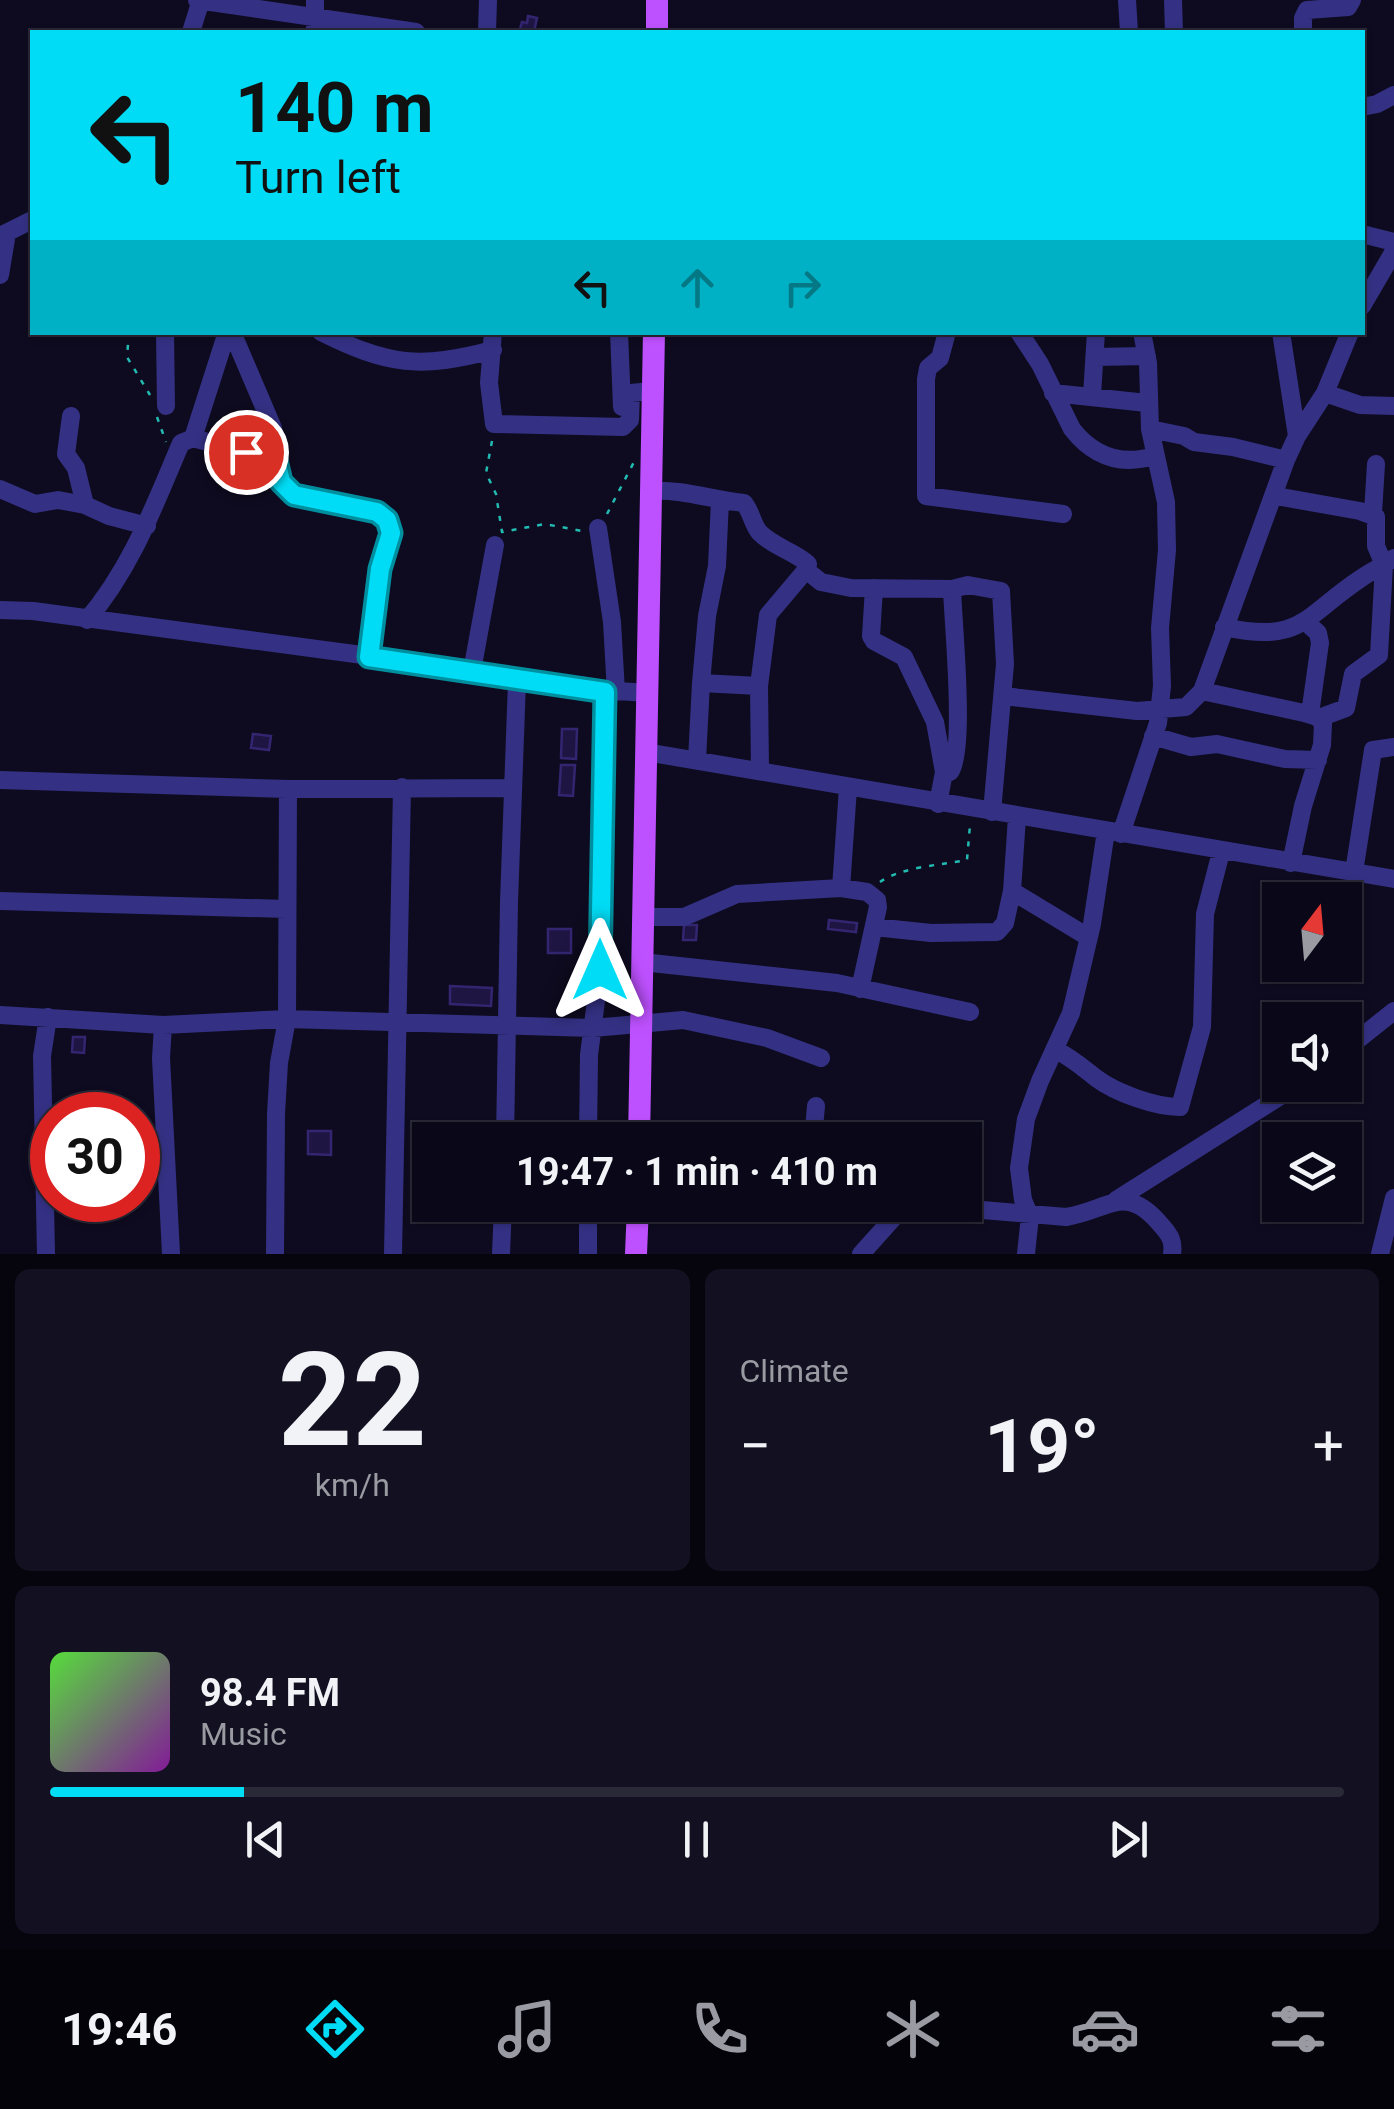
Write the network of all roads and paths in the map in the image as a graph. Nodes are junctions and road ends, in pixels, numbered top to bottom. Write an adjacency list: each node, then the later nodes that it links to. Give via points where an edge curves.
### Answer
1 (200, 0): 7 (street); 8 (street)
2 (488, 0): 10 (street)
3 (657, 0): 11 (main road)
4 (1128, 0): 12 (street)
5 (1173, 0): 13 (street)
6 (1352, 0): 14 (street, via 1350,7 1307,10)
7 (315, 17): 9 (street)
8 (192, 30)
9 (403, 30)
10 (487, 30)
11 (656, 30)
12 (1129, 30)
13 (1174, 30)
14 (1303, 30)
15 (1378, 102): 16 (street)
16 (1394, 115)
17 (19, 228): 21 (street)
18 (1365, 235): 19 (street)
19 (1394, 242)
20 (1394, 251): 22 (street)
21 (0, 274)
22 (1386, 283): 23 (street)
23 (1365, 303)
24 (129, 335): 46 (path, via 127,358)
25 (166, 335): 46 (street)
26 (229, 335): 52 (street)
27 (231, 335): 56 (street, via 273,428)
28 (327, 335): 37 (street, via 401,363 445,362)
29 (619, 335): 49 (street)
30 (654, 335): 40 (main road)
31 (946, 335): 64 (street, via 926,379 926,496)
32 (1021, 335): 41 (street)
33 (1096, 335): 39 (street)
34 (1142, 335): 38 (street)
35 (1281, 335): 51 (street)
36 (1349, 335): 42 (street)
37 (493, 341): 48 (street)
38 (1146, 356): 39 (street); 44 (street)
39 (1095, 357): 43 (street)
40 (652, 391): 49 (street, via 631,393 630,420); 55 (main road)
41 (1053, 393): 43 (street); 54 (street, via 1080,440 1104,456 1125,462)
42 (1324, 393): 45 (street, via 1360,405); 51 (street)
43 (1092, 395): 44 (street)
44 (1148, 403): 50 (street)
45 (1394, 406)
46 (159, 409): 53 (path, via 165,441)
47 (70, 416): 63 (street, via 66,454)
48 (494, 424): 49 (street); 67 (path, via 486,473 502,532 545,524)
49 (623, 427)
50 (1150, 429): 54 (street); 57 (street)
51 (1297, 436): 57 (street)
52 (193, 438): 53 (street); 56 (street)
53 (176, 455): 66 (street)
54 (1154, 456): 86 (street, via 1166,502)
55 (651, 459): 60 (main road); 67 (path, via 633,460)
56 (276, 460): 77 (street, via 281,482 294,495 377,512 387,520 391,533)
57 (1286, 460): 61 (street)
58 (1376, 464): 65 (street)
59 (0, 489): 63 (street, via 36,504)
60 (651, 490): 62 (street); 84 (main road)
61 (1276, 496): 65 (street); 76 (street)
62 (720, 500): 70 (street, via 746,505 760,532 804,560); 80 (street)
63 (85, 505): 66 (street)
64 (1063, 514)
65 (1373, 514): 69 (street, via 1376,546)
66 (147, 526): 74 (street)
67 (598, 528): 82 (street, via 612,622)
68 (495, 545): 78 (street)
69 (1389, 562): 75 (street); 87 (street, via 1380,656 1351,677 1346,708)
70 (806, 570): 71 (street, via 828,584); 81 (street, via 768,615)
71 (874, 588): 72 (street); 94 (street, via 871,636 911,668 935,722)
72 (952, 589): 85 (street, via 992,588 1003,595); 94 (street, via 960,735 955,766)
73 (0, 610): 74 (street)
74 (87, 620): 77 (street)
75 (1308, 622): 76 (street, via 1266,633); 87 (street, via 1320,642)
76 (1224, 627): 83 (street)
77 (369, 657): 78 (street)
78 (472, 671): 79 (street)
79 (517, 680): 82 (street); 97 (street)
80 (701, 683): 81 (street); 91 (street)
81 (758, 686): 93 (street)
82 (610, 692): 84 (street); 128 (street)
83 (1202, 692): 86 (street, via 1186,707); 87 (street)
84 (647, 693): 90 (main road)
85 (1003, 696): 86 (street); 102 (street)
86 (1160, 710): 88 (street)
87 (1315, 716): 92 (street, via 1325,728)
88 (1153, 736): 92 (street); 104 (street)
89 (1394, 746): 107 (street, via 1373,750)
90 (646, 752): 91 (street); 114 (main road)
91 (697, 760): 93 (street)
92 (1318, 760): 106 (street)
93 (760, 771): 98 (street)
94 (944, 772): 100 (street)
95 (0, 780): 99 (street)
96 (402, 788): 97 (street); 99 (street); 124 (street)
97 (512, 788): 127 (street)
98 (848, 788): 100 (street); 109 (street)
99 (288, 789): 113 (street)
100 (938, 804): 101 (street)
101 (971, 810): 102 (street); 111 (path, via 967,860 890,876)
102 (992, 812): 103 (street)
103 (1018, 817): 104 (street); 110 (street)
104 (1114, 832): 105 (street); 116 (street)
105 (1220, 852): 106 (street); 130 (street, via 1204,914 1202,1027 1180,1107 1128,1094)
106 (1291, 864): 107 (street)
107 (1354, 872): 108 (street)
108 (1394, 879)
109 (841, 888): 111 (street); 114 (street, via 733,894 684,917)
110 (1012, 891): 115 (street, via 999,932); 116 (street)
111 (867, 892): 115 (street, via 876,900)
112 (0, 901): 113 (street)
113 (286, 909): 123 (street)
114 (642, 917): 117 (main road)
115 (874, 927): 118 (street)
116 (1088, 937): 130 (street)
117 (642, 962): 118 (street); 125 (main road)
118 (860, 989): 120 (street)
119 (1394, 1011): 129 (street)
120 (970, 1012)
121 (0, 1016): 122 (street)
122 (48, 1017): 126 (street); 146 (street, via 42,1076)
123 (286, 1018): 124 (street); 126 (street); 148 (street, via 276,1114)
124 (398, 1022): 127 (street); 149 (street)
125 (642, 1023): 128 (street); 131 (street, via 700,1022); 136 (main road)
126 (163, 1024): 147 (street)
127 (506, 1028): 128 (street); 134 (street)
128 (592, 1028): 135 (street)
129 (1362, 1036)
130 (1056, 1050): 141 (street, via 1026,1120 1018,1168)
131 (821, 1058)
132 (1271, 1102): 139 (street)
133 (816, 1106): 137 (street)
134 (506, 1122)
135 (589, 1122)
136 (639, 1122)
137 (815, 1122)
138 (1394, 1198): 156 (street)
139 (1116, 1200): 141 (street, via 1078,1216); 155 (street, via 1152,1214 1173,1241)
140 (982, 1211): 141 (street)
141 (1030, 1216): 154 (street)
142 (502, 1222): 150 (street)
143 (588, 1222): 151 (street)
144 (637, 1222): 152 (main road)
145 (892, 1222): 153 (street)
146 (46, 1254)
147 (171, 1254)
148 (274, 1254)
149 (393, 1254)
150 (501, 1254)
151 (588, 1254)
152 (636, 1254)
153 (861, 1254)
154 (1026, 1254)
155 (1172, 1254)
156 (1380, 1254)

